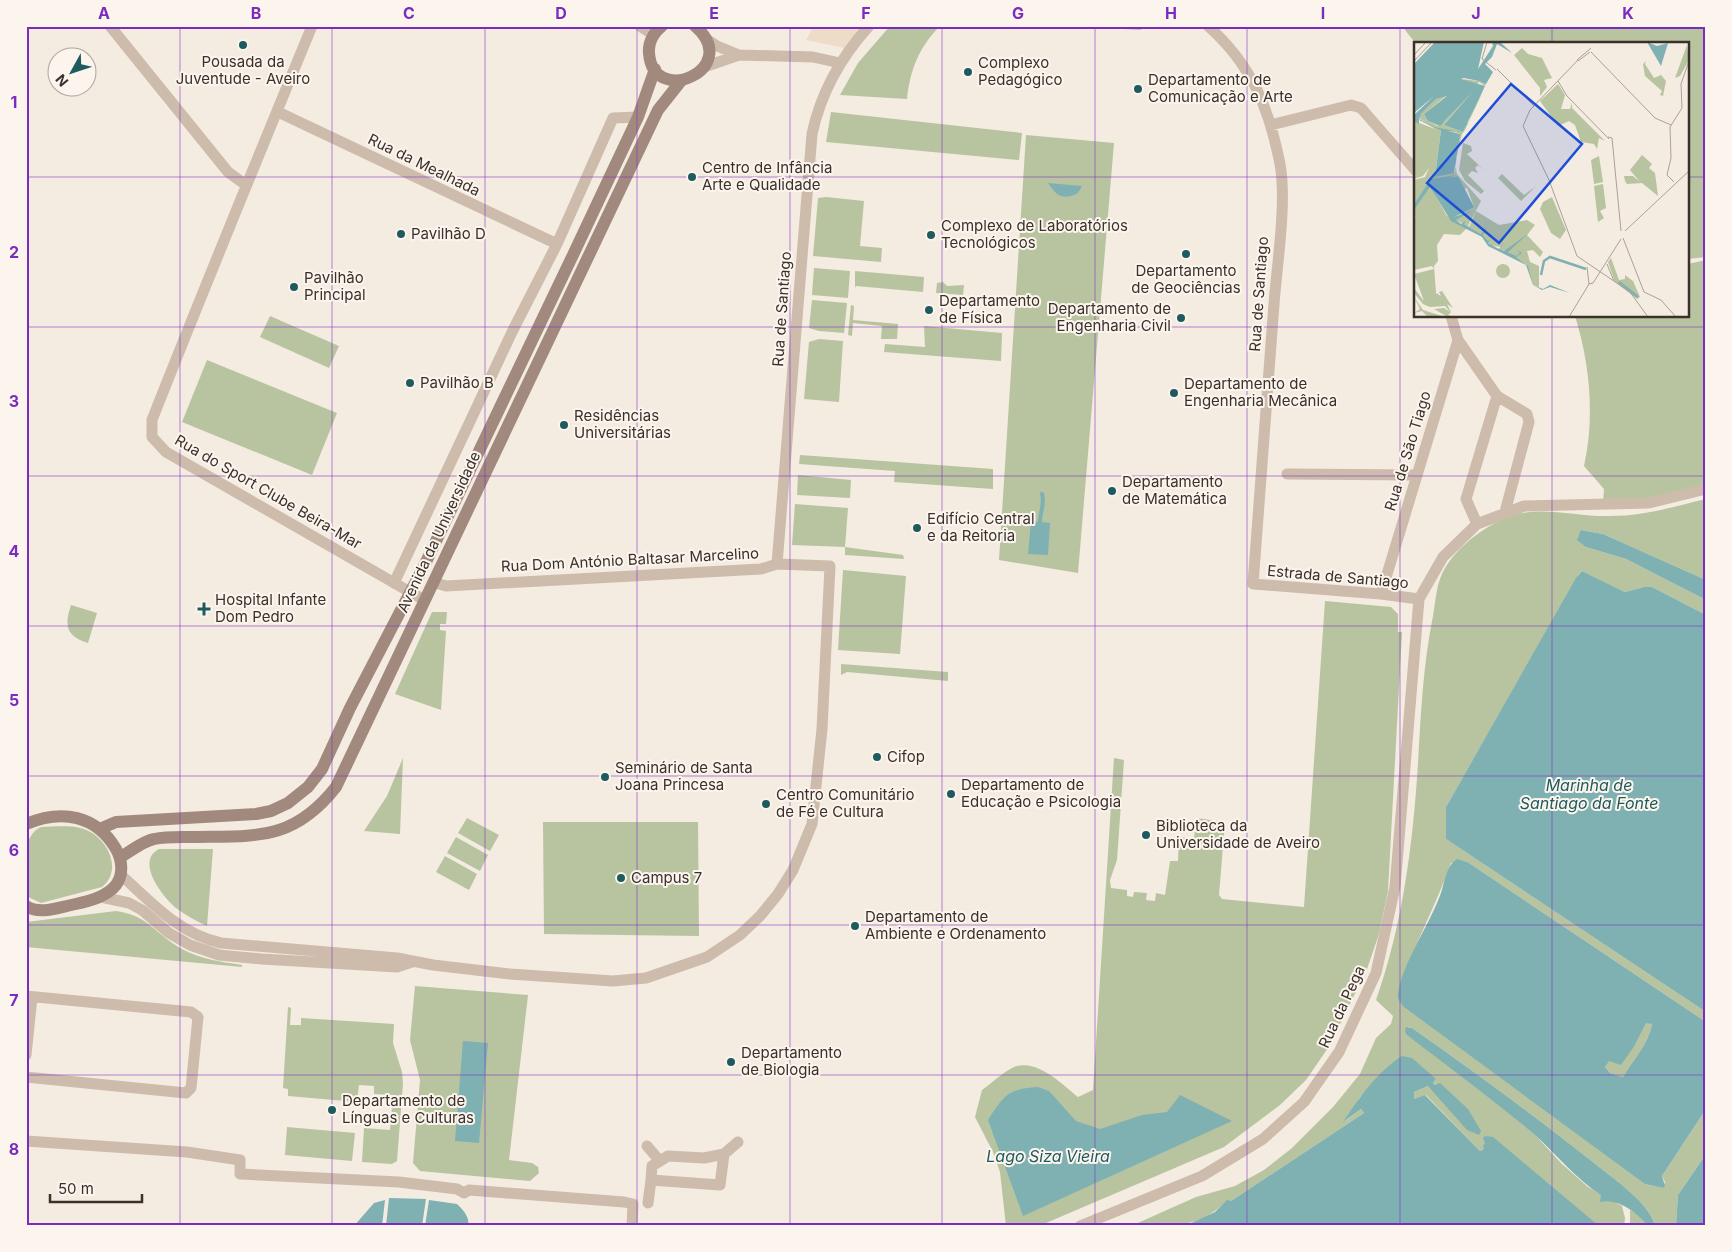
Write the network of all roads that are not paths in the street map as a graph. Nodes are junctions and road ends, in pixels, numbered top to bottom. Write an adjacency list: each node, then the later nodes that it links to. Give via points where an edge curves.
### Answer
1 (110, 26): 17 (street, via 228,172)
2 (312, 26): 13 (street, Rua do Sport Clube Beira-Mar)
3 (640, 26): 6 (street)
4 (869, 26): 9 (street, Rua de Santiago)
5 (1208, 26): 15 (street, Rua de Santiago, via 1239,60 1259,91)
6 (658, 30): 11 (main road, via 649,52)
7 (701, 31): 8 (street, via 717,46); 10 (main road, via 709,52)
8 (739, 55): 9 (street, via 813,57); 10 (street)
9 (840, 63): 27 (street, Rua de Santiago, via 816,113 809,156)
10 (704, 67): 12 (main road, via 690,79)
11 (655, 69): 12 (main road, via 672,80); 14 (main road, Avenida da Universidade)
12 (681, 81): 28 (main road, Avenida da Universidade, via 658,110)
13 (278, 112): 17 (street, Rua do Sport Clube Beira-Mar); 18 (street, Rua da Mealhada)
14 (638, 117): 18 (street, Avenida da Universidade, via 613,118); 31 (main road, Avenida da Universidade)
15 (1271, 125): 16 (street, via 1351,105 1361,108); 30 (street, Rua de Santiago, via 1280,167 1281,197)
16 (1414, 168)
17 (246, 185): 29 (street, Rua do Sport Clube Beira-Mar, via 187,322 152,420 152,437 166,452)
18 (557, 244): 29 (street, Avenida da Universidade)
19 (1452, 318): 20 (street)
20 (1458, 340): 21 (street); 23 (street, Rua de São Tiago)
21 (1497, 396): 25 (street, via 1527,414 1529,422); 26 (street, via 1466,499)
22 (1287, 474): 23 (street)
23 (1416, 475): 32 (street, Rua de São Tiago)
24 (1706, 489): 25 (street, Estrada de Santiago, via 1649,503 1540,504)
25 (1505, 512): 26 (street, Estrada de Santiago)
26 (1477, 524): 34 (street, Estrada de Santiago, via 1443,557)
27 (777, 564): 28 (street, Rua Dom António Baltasar Marcelino, via 761,569 446,586); 41 (street, Rua Dom António Baltasar Marcelino, via 830,566 822,729 812,824 793,870 760,916 740,935 707,957 646,978 613,981 510,974)
28 (433, 582): 33 (main road, Avenida da Universidade)
29 (394, 583): 31 (street, Rua do Sport Clube Beira-Mar)
30 (1253, 584): 32 (street, Estrada de Santiago)
31 (410, 593): 33 (street, Rua do Sport Clube Beira-Mar); 36 (main road, Avenida da Universidade, via 322,769 308,787 288,803 256,814 116,822)
32 (1382, 594): 34 (street, Estrada de Santiago)
33 (424, 600): 37 (main road, Avenida da Universidade, via 368,726 336,788 323,805 301,822 279,831 259,836 153,839)
34 (1418, 600): 53 (street, Rua da Pega, via 1395,888 1376,973 1339,1052 1304,1102 1263,1139 1202,1176)
35 (26, 824): 36 (main road, via 42,817 70,817)
36 (102, 828): 37 (main road)
37 (121, 857): 38 (main road)
38 (121, 875): 39 (main road, via 116,886); 41 (street, via 166,915 192,934 205,939)
39 (101, 896): 40 (main road, via 43,911); 41 (street, via 142,910 169,933 190,945 263,965 397,967)
40 (28, 909)
41 (412, 962)
42 (29, 997): 43 (street); 44 (street, via 191,1012 198,1017 191,1088 186,1093)
43 (26, 1055)
44 (26, 1077)
45 (26, 1141): 52 (street, via 187,1152 240,1160 240,1174 399,1182 457,1189 464,1193 469,1190 633,1204)
46 (738, 1142): 48 (street)
47 (647, 1146): 49 (street)
48 (724, 1154): 49 (street, via 704,1158 668,1156); 50 (street, via 720,1185)
49 (659, 1160): 50 (street, via 652,1166)
50 (651, 1180): 51 (street)
51 (648, 1203)
52 (632, 1226)
53 (1080, 1226)

